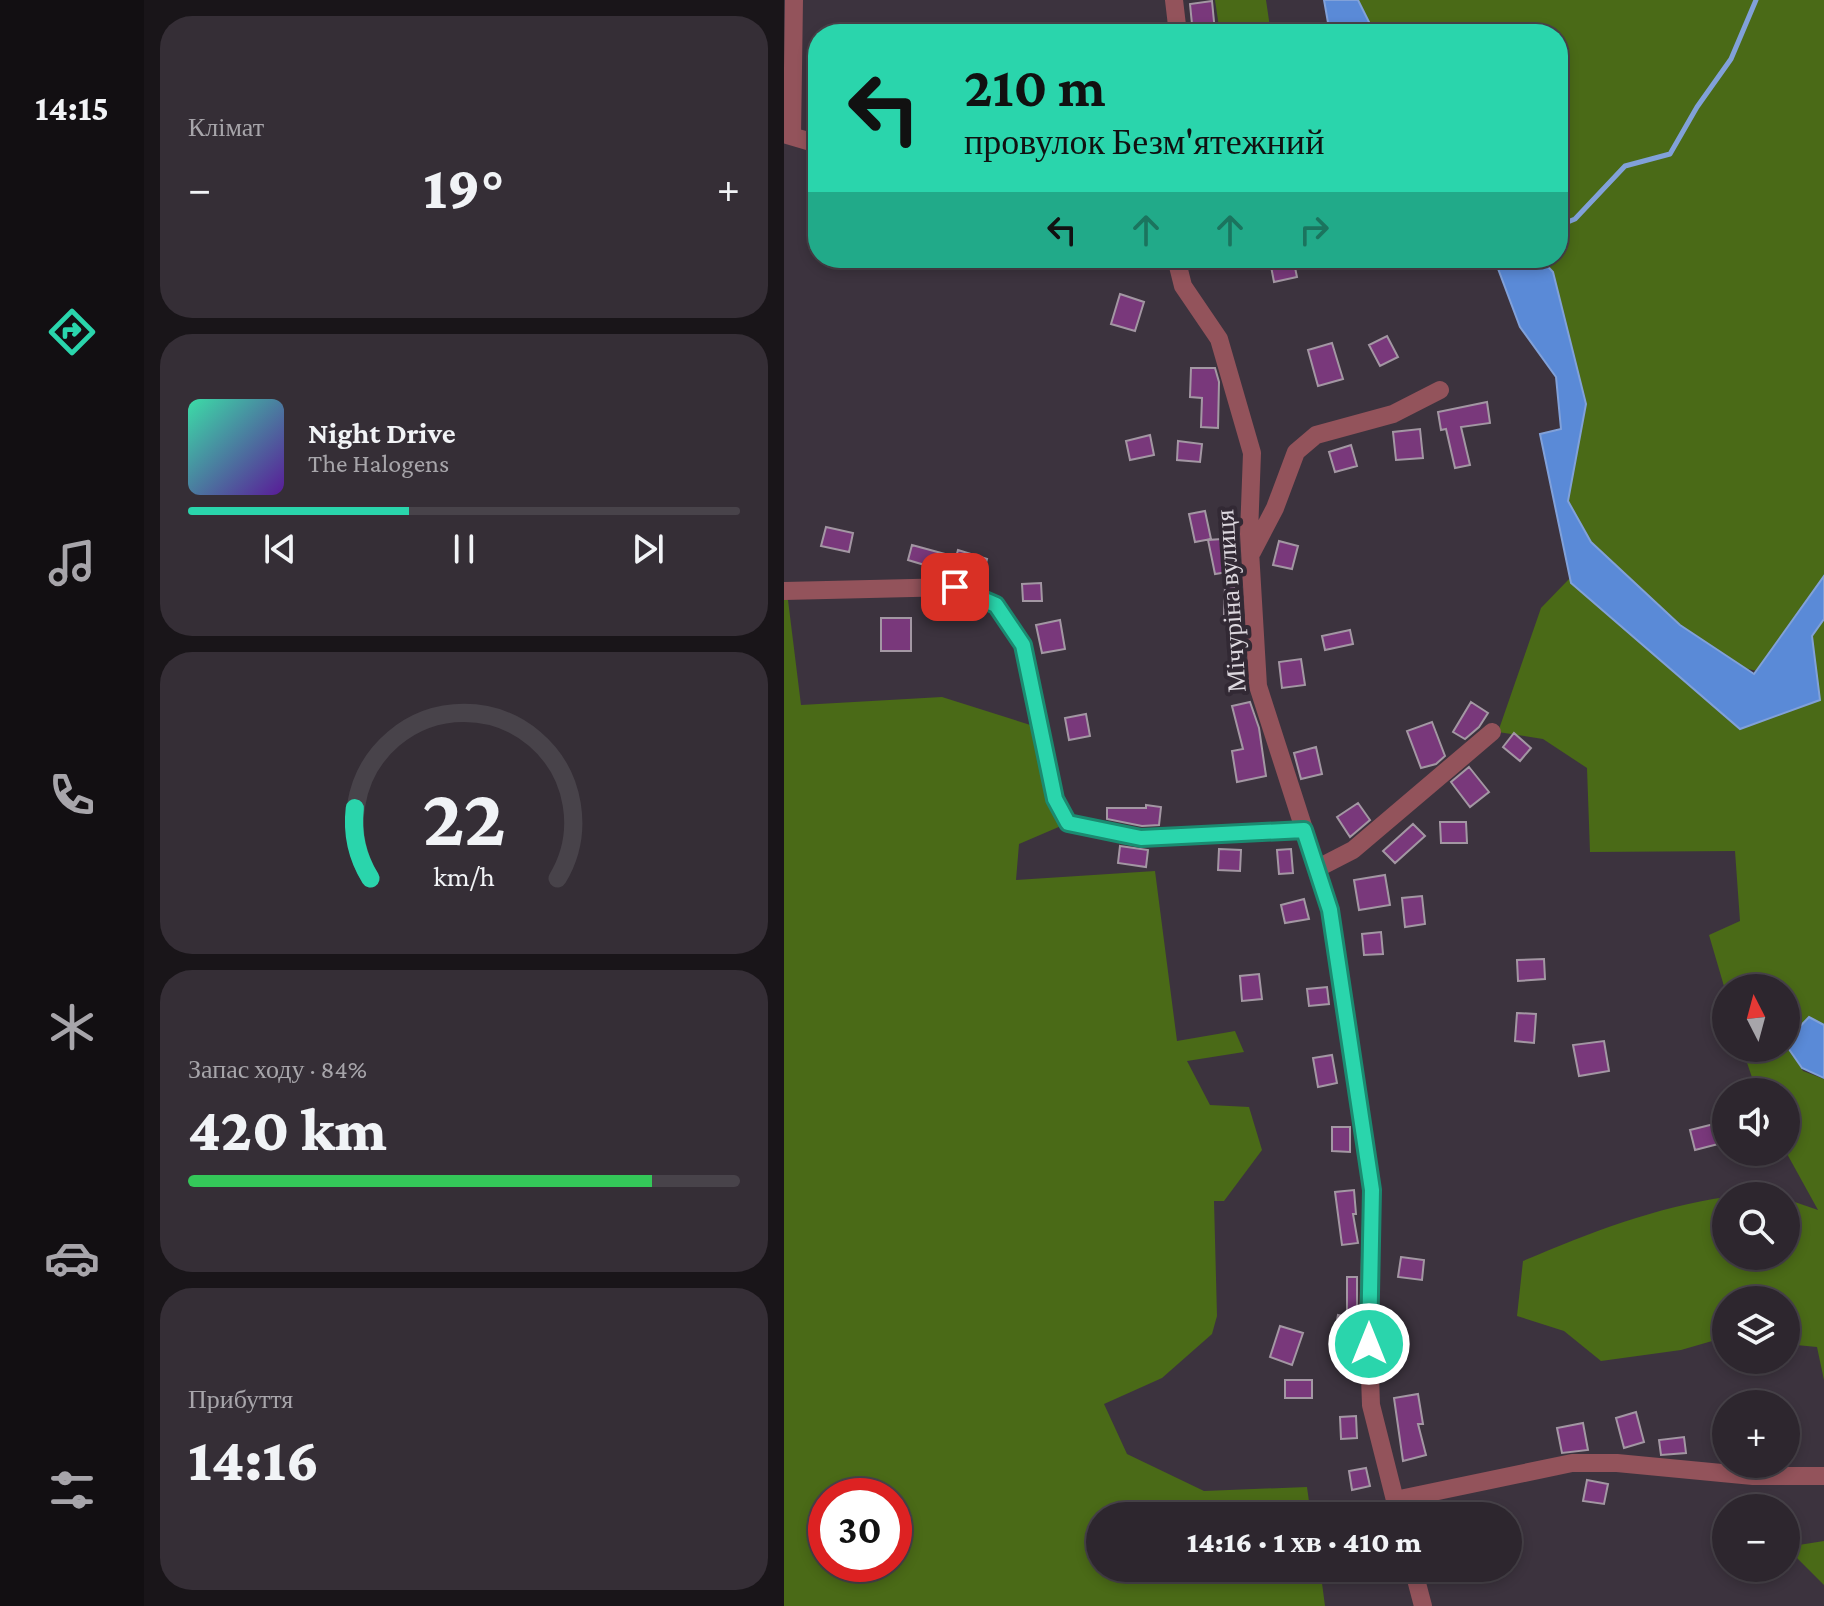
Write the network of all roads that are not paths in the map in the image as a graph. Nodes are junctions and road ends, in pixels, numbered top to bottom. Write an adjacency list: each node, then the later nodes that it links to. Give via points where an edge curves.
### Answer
1 (794, 0): 4 (street)
2 (1174, 0): 3 (street)
3 (1177, 24)
4 (788, 135): 5 (street)
5 (808, 141)
6 (1178, 268): 8 (street, Мічуріна вулиця, via 1183,286 1219,339 1252,453)
7 (1440, 390): 8 (street, via 1393,414 1316,435 1296,452)
8 (1250, 555): 11 (street, Мічуріна вулиця, via 1258,686)
9 (784, 591): 11 (street, via 955,587 996,605 1023,645 1055,799 1068,823 1141,838)
10 (1492, 732): 12 (street, via 1353,850)
11 (1304, 830): 12 (street, Мічуріна вулиця)
12 (1318, 868): 14 (street, Мічуріна вулиця, via 1330,910 1372,1190 1371,1405)
13 (1824, 1476): 15 (street, via 1572,1463)
14 (1395, 1502)
15 (1420, 1502)
16 (1417, 1582): 17 (street)
17 (1423, 1606)

